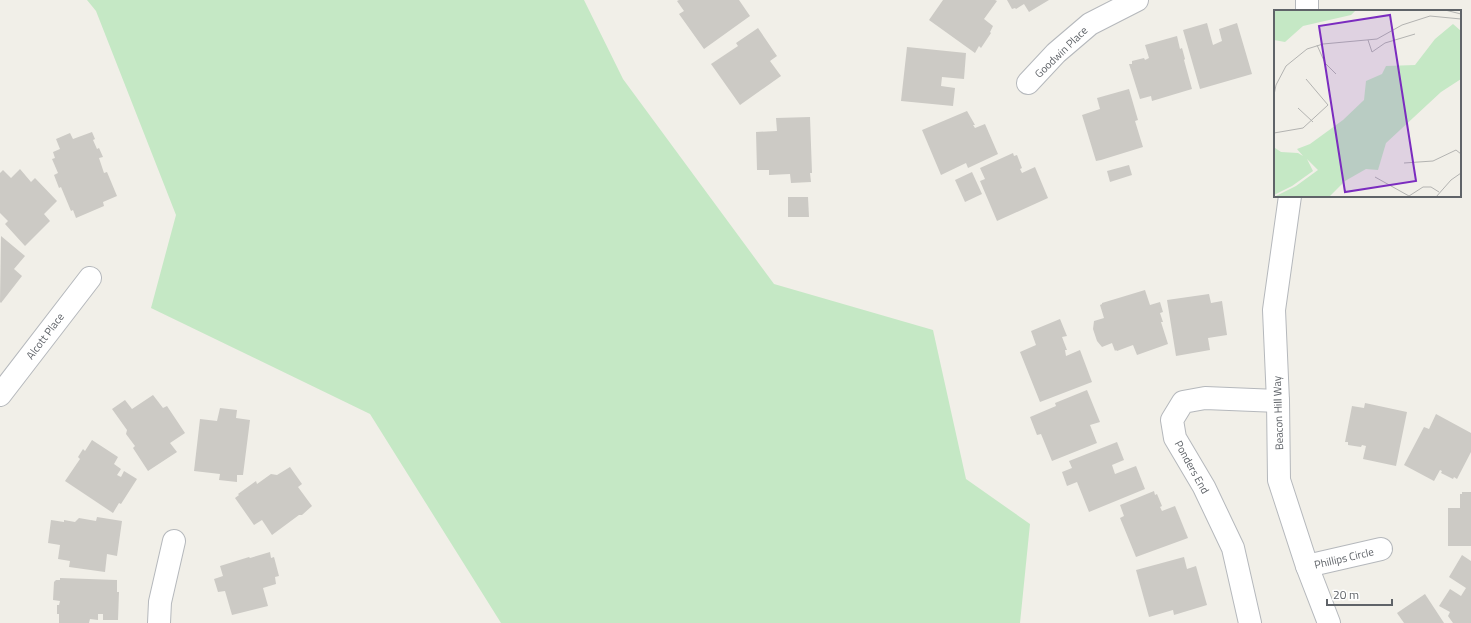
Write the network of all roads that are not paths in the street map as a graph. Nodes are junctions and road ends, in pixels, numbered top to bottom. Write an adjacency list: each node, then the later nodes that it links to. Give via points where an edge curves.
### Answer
1 (1137, 0): 2 (street, Goodwin Place, via 1090,24 1056,53)
2 (1028, 83)
3 (1290, 197): 6 (street, Beacon Hill Way, via 1274,310)
4 (90, 278): 5 (street, Alcott Place)
5 (0, 395)
6 (1278, 401): 9 (street, Beacon Hill Way, via 1279,480); 11 (street, Ponders End, via 1205,398 1184,402 1172,420 1175,438 1204,487 1232,548)
7 (174, 541): 10 (street, via 160,602)
8 (1381, 549): 9 (street, Phillips Circle)
9 (1307, 566): 12 (street, Beacon Hill Way)
10 (159, 623)
11 (1250, 623)
12 (1329, 623)

